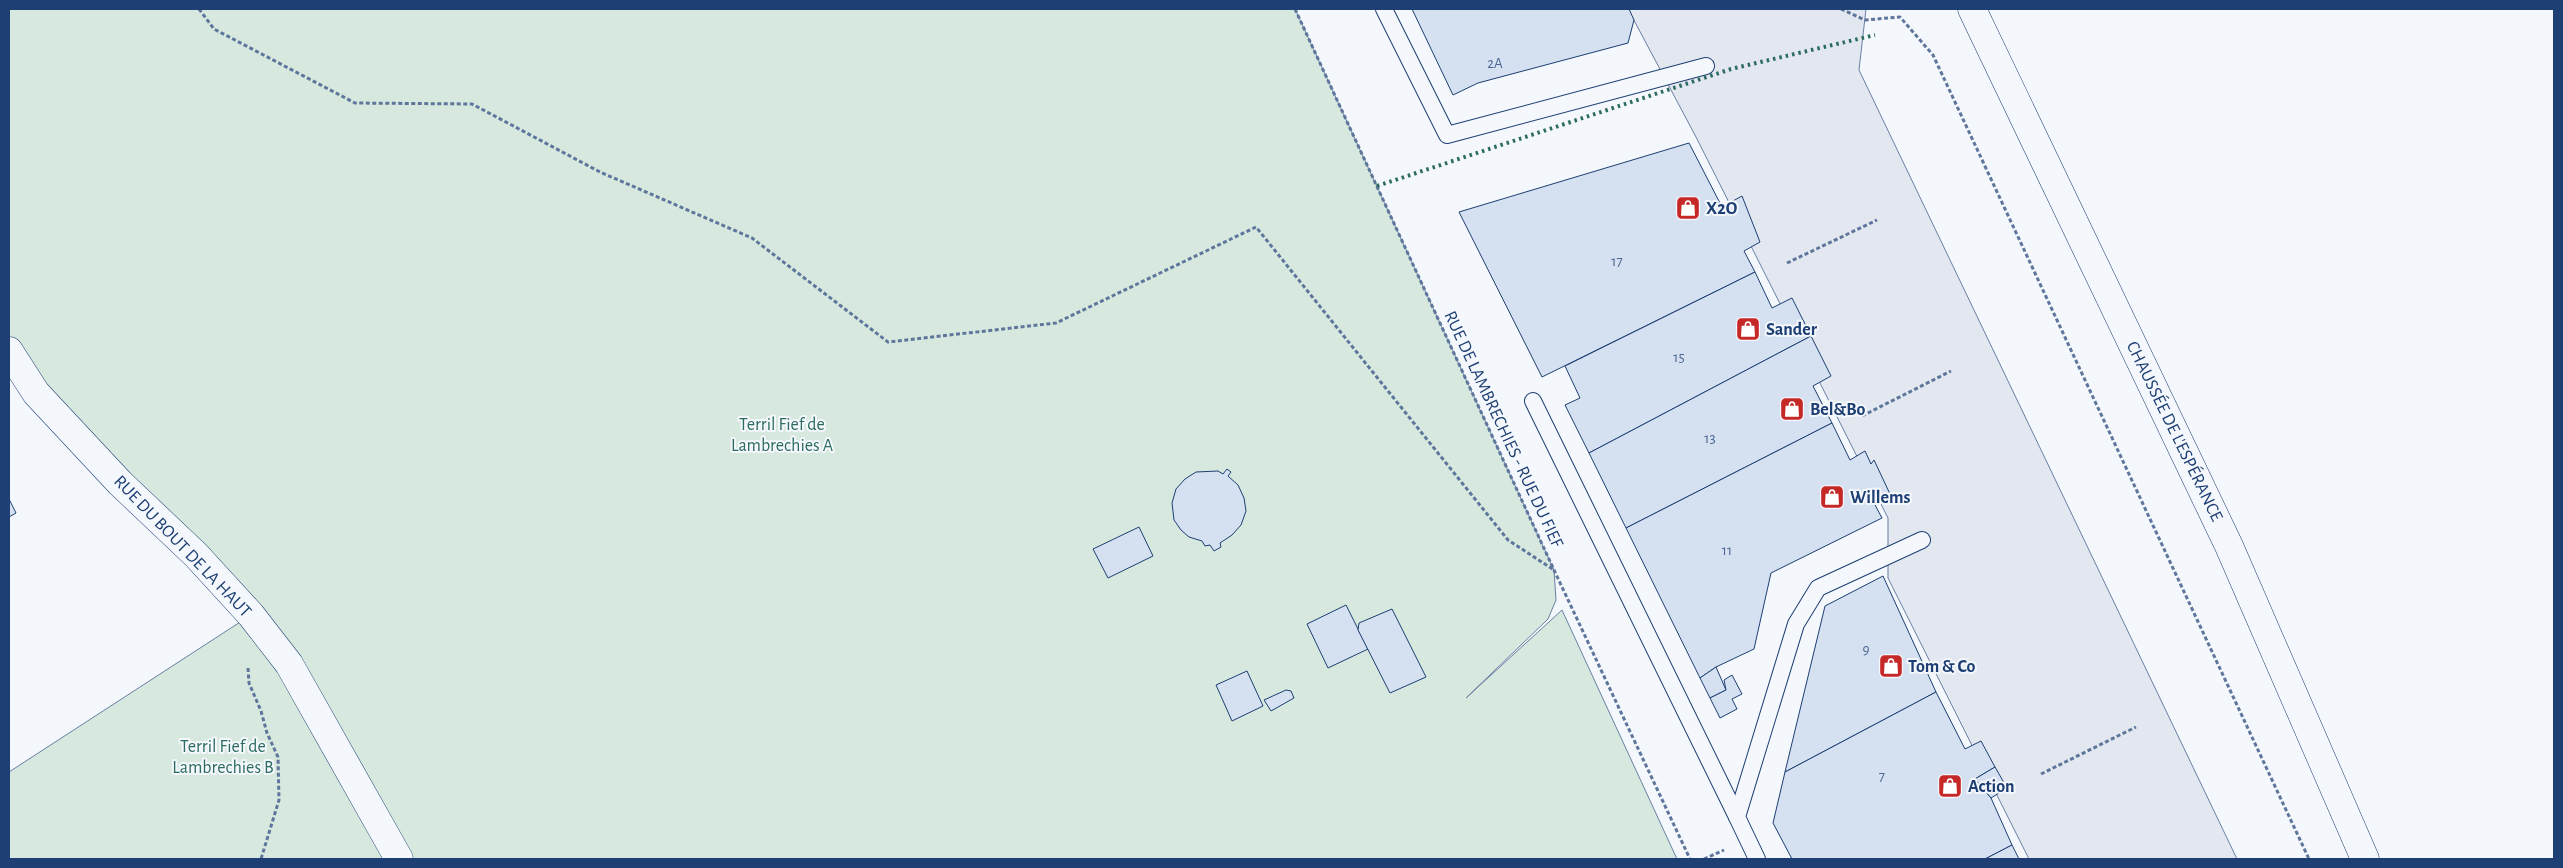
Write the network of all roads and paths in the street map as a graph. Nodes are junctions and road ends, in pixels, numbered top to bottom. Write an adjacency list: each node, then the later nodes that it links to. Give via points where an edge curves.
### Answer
1 (199, 9): 14 (path, via 214,28 355,103 472,104 600,172 752,238 888,342 1056,323 1256,227 1508,540)
2 (1295, 9): 14 (path, RUE DE LAMBRECHIES - RUE DU FIEF)
3 (1384, 9): 6 (lane, via 1447,135)
4 (1841, 9): 23 (path, via 1865,20 1900,18 1932,56)
5 (1972, 9): 24 (main road, CHAUSSÉE DE L'ESPÉRANCE, via 2229,546)
6 (1706, 66)
7 (1877, 220): 8 (path)
8 (1788, 263)
9 (9, 351): 20 (main road, RUE DU BOUT DE LA HAUT, via 36,393 120,483 196,555 251,615 289,664)
10 (1951, 371): 12 (path)
11 (1533, 401): 18 (lane)
12 (1862, 416)
13 (1922, 540): 18 (lane, via 1818,588 1796,624)
14 (1554, 570): 21 (path, RUE DE LAMBRECHIES - RUE DU FIEF)
15 (248, 666): 19 (path, via 249,683 261,711 266,734 278,757 279,800)
16 (2136, 727): 17 (path)
17 (2041, 774)
18 (1737, 817): 22 (lane)
19 (261, 859)
20 (398, 859)
21 (1690, 859)
22 (1757, 859)
23 (2309, 859)
24 (2365, 859)

